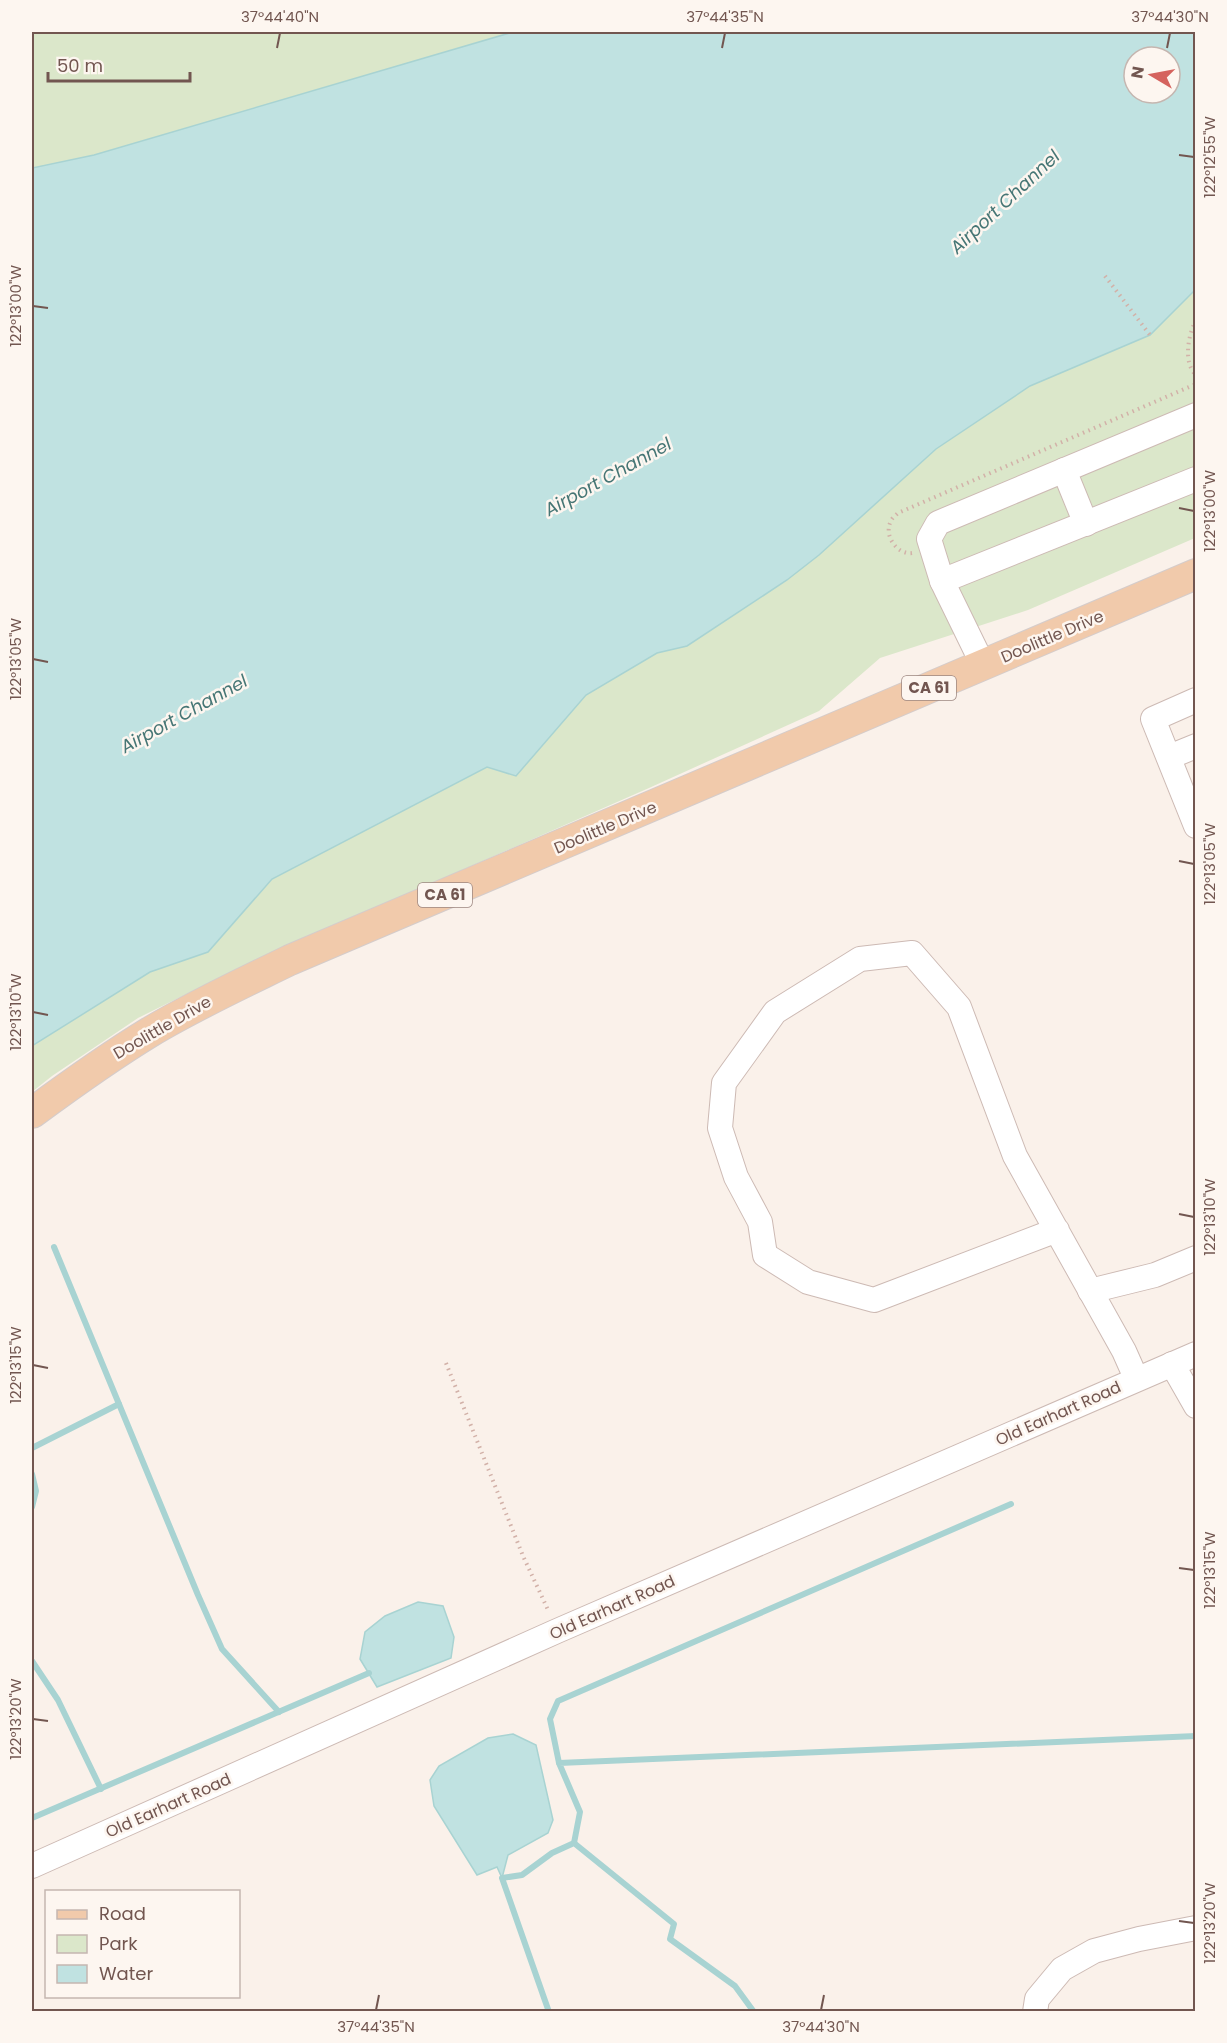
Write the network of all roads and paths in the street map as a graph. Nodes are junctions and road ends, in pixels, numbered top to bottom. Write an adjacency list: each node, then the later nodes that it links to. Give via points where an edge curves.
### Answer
1 (1105, 276): 3 (path)
2 (1196, 320): 4 (path, via 1188,361)
3 (1150, 335)
4 (1196, 375)
5 (1196, 415): 6 (lane)
6 (1064, 470): 8 (lane); 10 (lane, via 938,523 929,539)
7 (1196, 479): 8 (lane)
8 (1086, 524): 10 (lane)
9 (1196, 574): 11 (main road, Doolittle Drive / CA 61)
10 (942, 581): 11 (lane)
11 (983, 665): 17 (main road, Doolittle Drive / CA 61, via 290,960 152,1031)
12 (1196, 700): 14 (lane, via 1153,719)
13 (1196, 746): 14 (lane)
14 (1169, 758): 15 (lane)
15 (1190, 796): 16 (lane)
16 (1196, 826)
17 (32, 1113)
18 (1056, 1230): 18 (lane, via 1015,1156 959,1007 912,953 860,959 775,1012 724,1083 720,1128 736,1177 760,1222 765,1255 808,1282 873,1300); 20 (lane)
19 (1196, 1258): 20 (lane, via 1155,1275)
20 (1090, 1291): 24 (lane)
21 (1196, 1354): 23 (lane, Old Earhart Road)
22 (446, 1363): 26 (path)
23 (1172, 1364): 24 (lane, Old Earhart Road); 25 (lane)
24 (1136, 1378): 26 (lane, Old Earhart Road)
25 (1196, 1406)
26 (557, 1631): 27 (lane, Old Earhart Road)
27 (32, 1866)
28 (1196, 1928): 29 (lane, via 1094,1952 1062,1969 1037,2000)
29 (1035, 2012)

